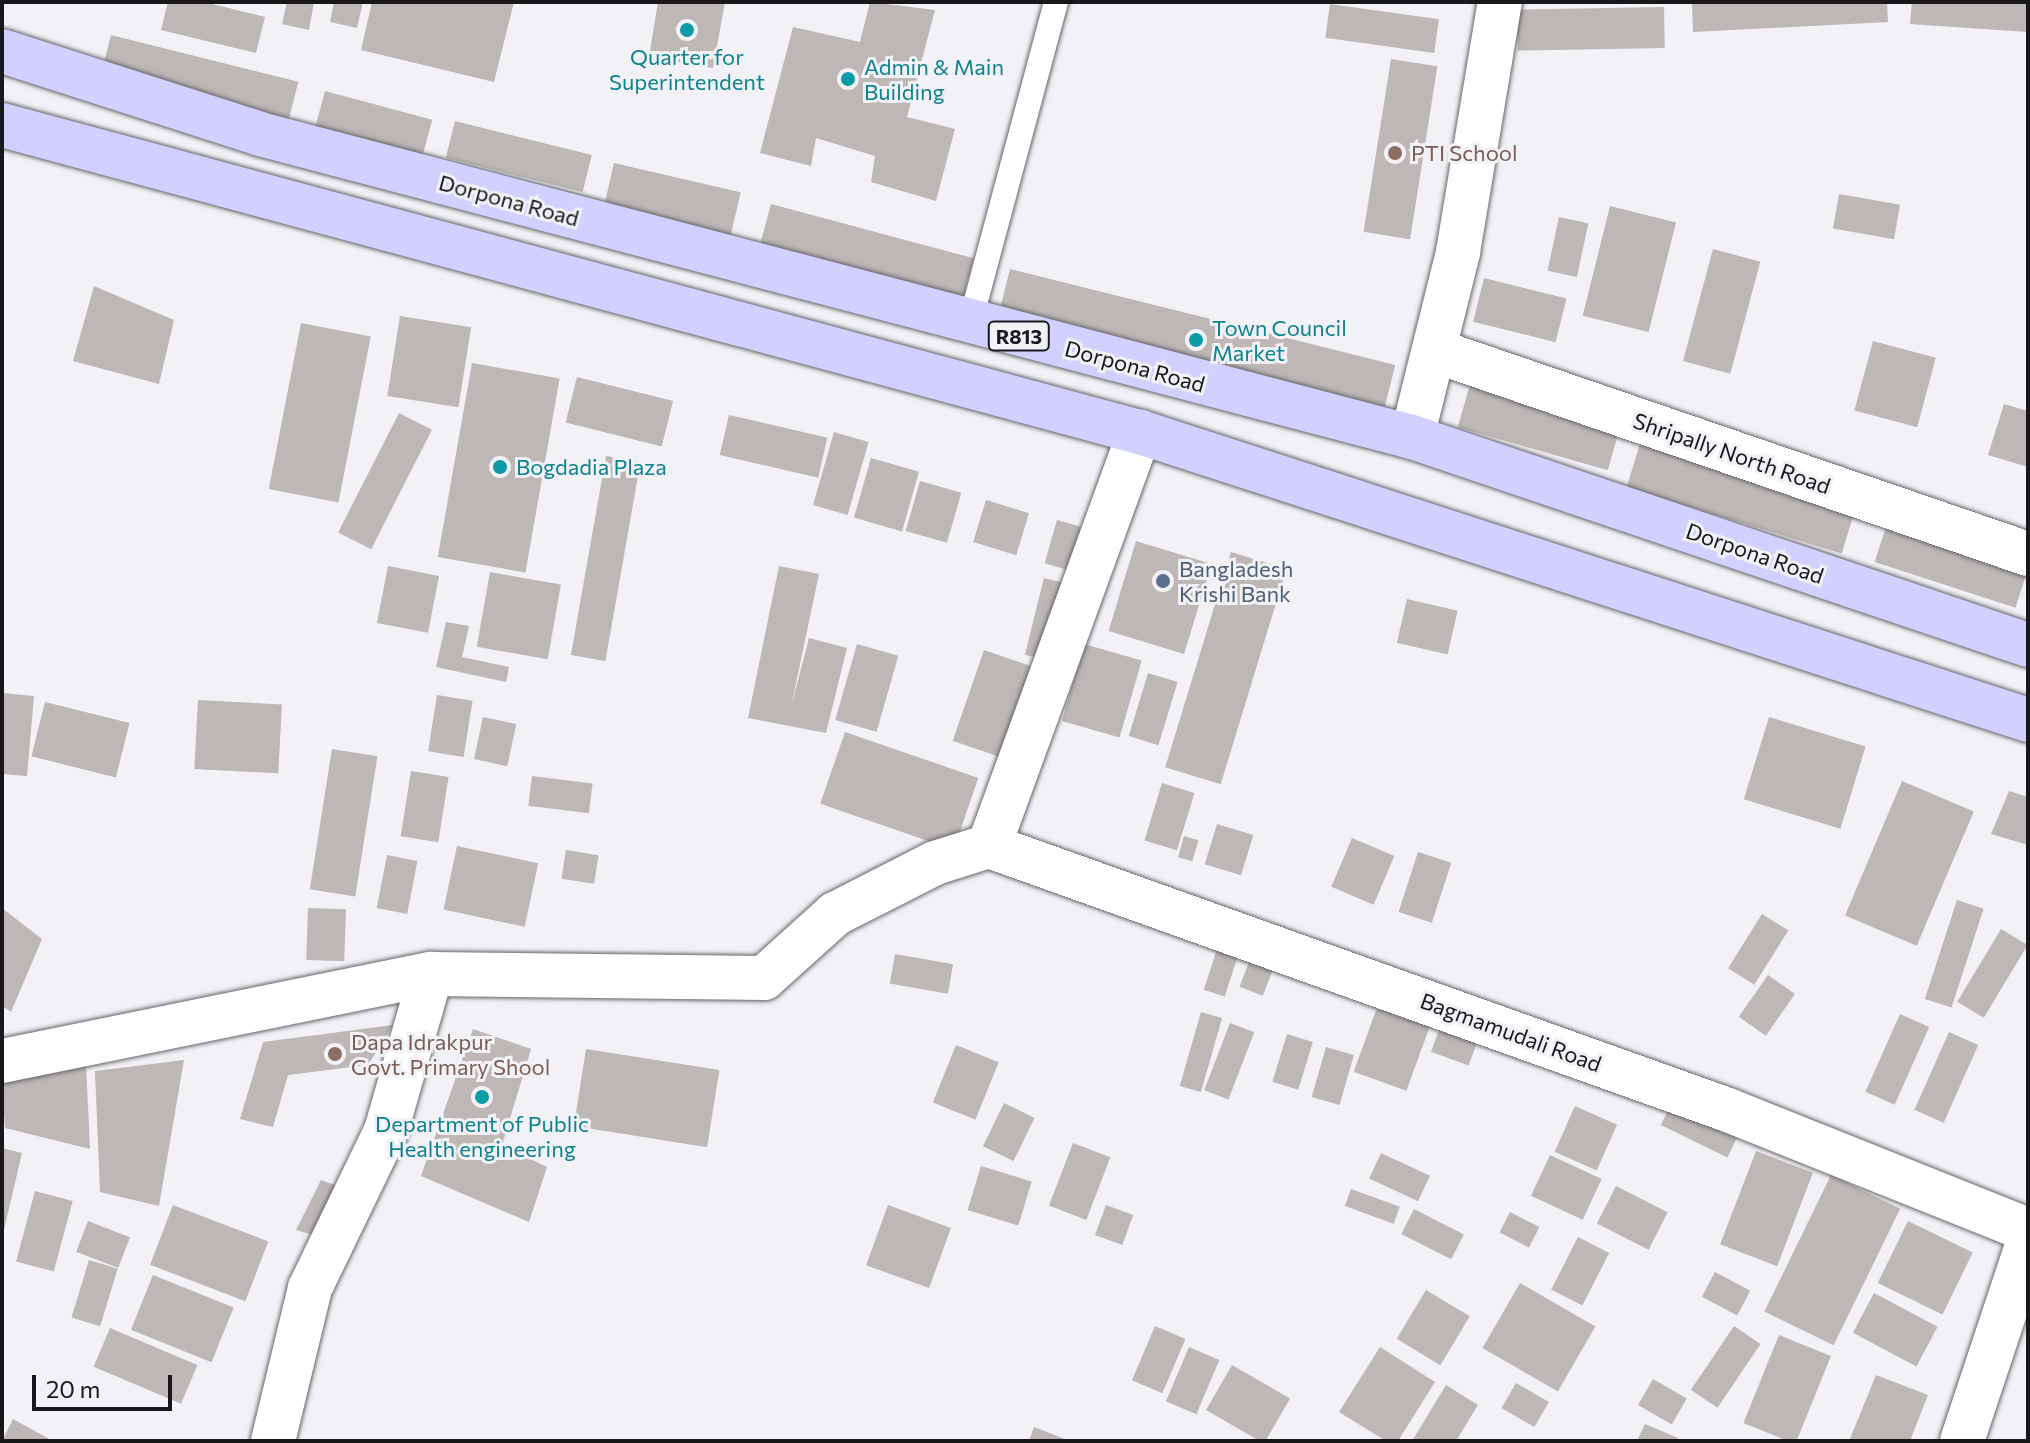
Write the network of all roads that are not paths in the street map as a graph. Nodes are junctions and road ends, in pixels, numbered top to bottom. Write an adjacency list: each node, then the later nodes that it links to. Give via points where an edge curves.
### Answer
1 (1056, 2): 5 (lane)
2 (1500, 2): 6 (street)
3 (2, 51): 5 (main road, Dorpona Road / R813, via 260,134)
4 (2, 125): 7 (main road)
5 (970, 323): 8 (main road, Dorpona Road / R813)
6 (1436, 351): 8 (street); 9 (street, Shripally North Road)
7 (1140, 432): 11 (main road); 12 (street)
8 (1412, 437): 10 (main road, Dorpona Road / R813)
9 (2028, 554)
10 (2028, 645)
11 (2028, 720)
12 (989, 846): 13 (street, via 935,863 835,914 764,978); 15 (street, Bagmamudali Road, via 1728,1110)
13 (431, 974): 14 (street); 17 (street, via 386,1131 310,1288)
14 (2, 1061)
15 (2028, 1230)
16 (2028, 1243): 18 (street)
17 (273, 1441)
18 (1962, 1441)

